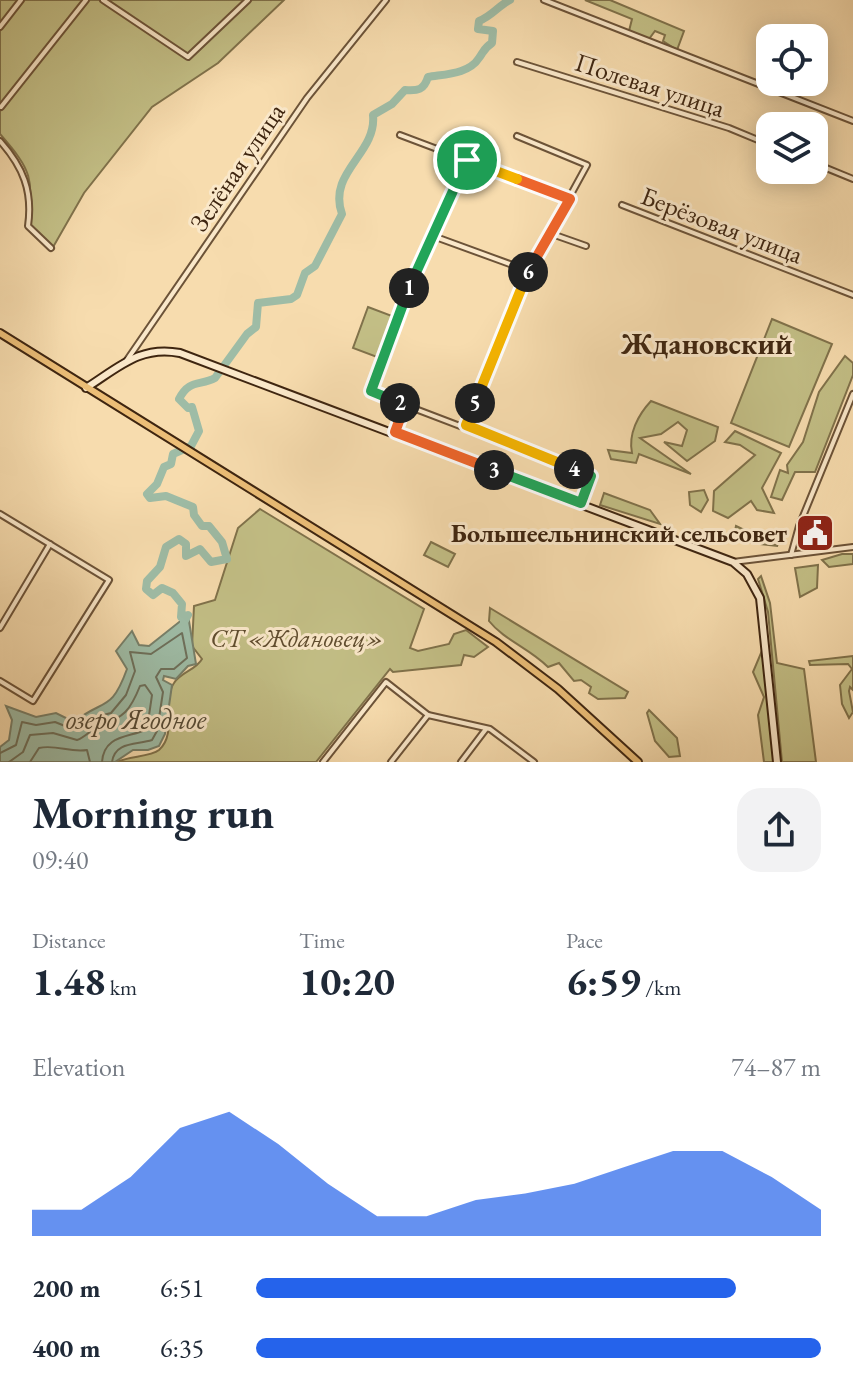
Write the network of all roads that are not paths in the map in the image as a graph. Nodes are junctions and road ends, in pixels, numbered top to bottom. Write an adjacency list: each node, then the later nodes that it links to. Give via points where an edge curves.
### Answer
1 (21, 0): 7 (street)
2 (86, 0): 9 (street)
3 (103, 0): 4 (street, via 188,57)
4 (248, 0)
5 (386, 0): 27 (street, Зелёная улица, via 307,98)
6 (544, 0): 10 (street)
7 (0, 27)
8 (517, 62): 13 (street, Полевая улица)
9 (1, 107)
10 (853, 121)
11 (400, 135): 15 (street)
12 (517, 136): 18 (street, via 587,165)
13 (756, 139)
14 (0, 141): 23 (street, via 29,187 28,226)
15 (467, 160): 18 (street); 21 (street)
16 (828, 169): 17 (street)
17 (853, 179)
18 (570, 199): 20 (street)
19 (622, 205): 25 (street, Берёзовая улица)
20 (552, 234): 22 (street); 24 (street)
21 (432, 235): 24 (street); 30 (street, via 371,391)
22 (586, 246)
23 (51, 248)
24 (529, 271): 31 (street)
25 (853, 295)
26 (0, 333): 28 (main road)
27 (127, 360): 28 (street); 32 (street, via 160,349 180,353)
28 (86, 388): 47 (main road, via 496,642 558,689)
29 (853, 394): 37 (street)
30 (405, 405): 31 (street); 32 (street)
31 (466, 425): 33 (street, via 591,476)
32 (395, 432): 33 (street)
33 (581, 503): 38 (street)
34 (0, 514): 35 (street)
35 (50, 543): 39 (street); 40 (street, via 109,580 33,701)
36 (853, 547): 37 (street)
37 (791, 555): 38 (street)
38 (733, 562): 48 (street, via 754,582 760,598)
39 (0, 628)
40 (0, 681)
41 (428, 715): 42 (street); 44 (street, via 386,682); 45 (street)
42 (486, 729): 43 (street); 46 (street)
43 (530, 761)
44 (323, 762)
45 (391, 762)
46 (461, 762)
47 (638, 762)
48 (777, 762)

